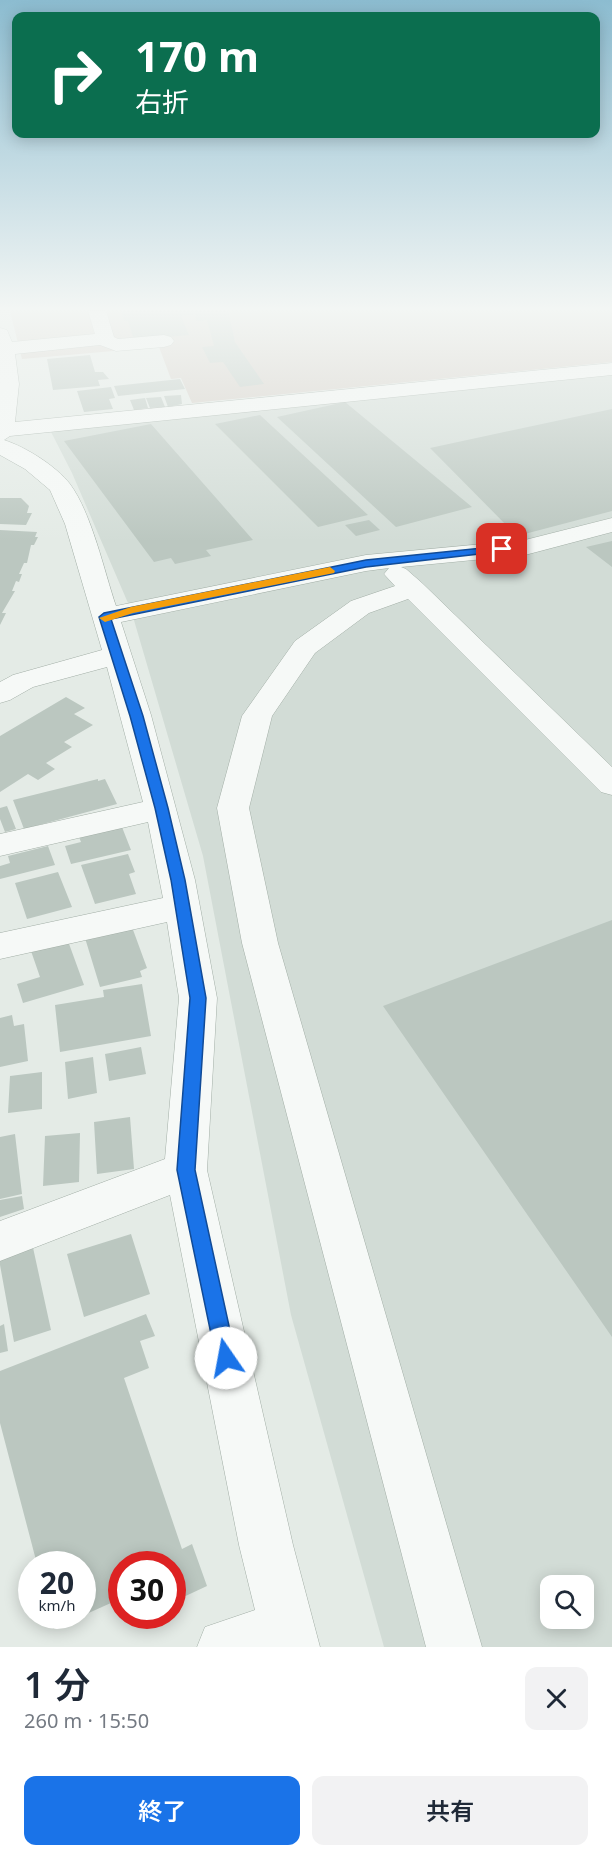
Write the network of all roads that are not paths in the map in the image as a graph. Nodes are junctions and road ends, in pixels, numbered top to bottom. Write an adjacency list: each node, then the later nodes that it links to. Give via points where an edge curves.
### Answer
1 (7, 388): 3 (street)
2 (443, 388): 3 (street)
3 (1, 437): 7 (street, via 60,487 76,524)
4 (612, 525): 5 (street, via 525,547)
5 (384, 561): 6 (street); 7 (street)
6 (413, 589): 10 (street); 19 (street, via 360,607 304,647 257,716 233,808 260,943)
7 (104, 617): 8 (street)
8 (117, 655): 9 (street, via 23,681); 11 (street)
9 (0, 694)
10 (612, 785)
11 (161, 808): 12 (street); 13 (street)
12 (0, 845)
13 (182, 906): 14 (street); 15 (street, via 198,998)
14 (0, 946)
15 (186, 1170): 16 (street); 17 (street, via 266,1545)
16 (0, 1241)
17 (290, 1637): 18 (street)
18 (225, 1647)
19 (454, 1647)

